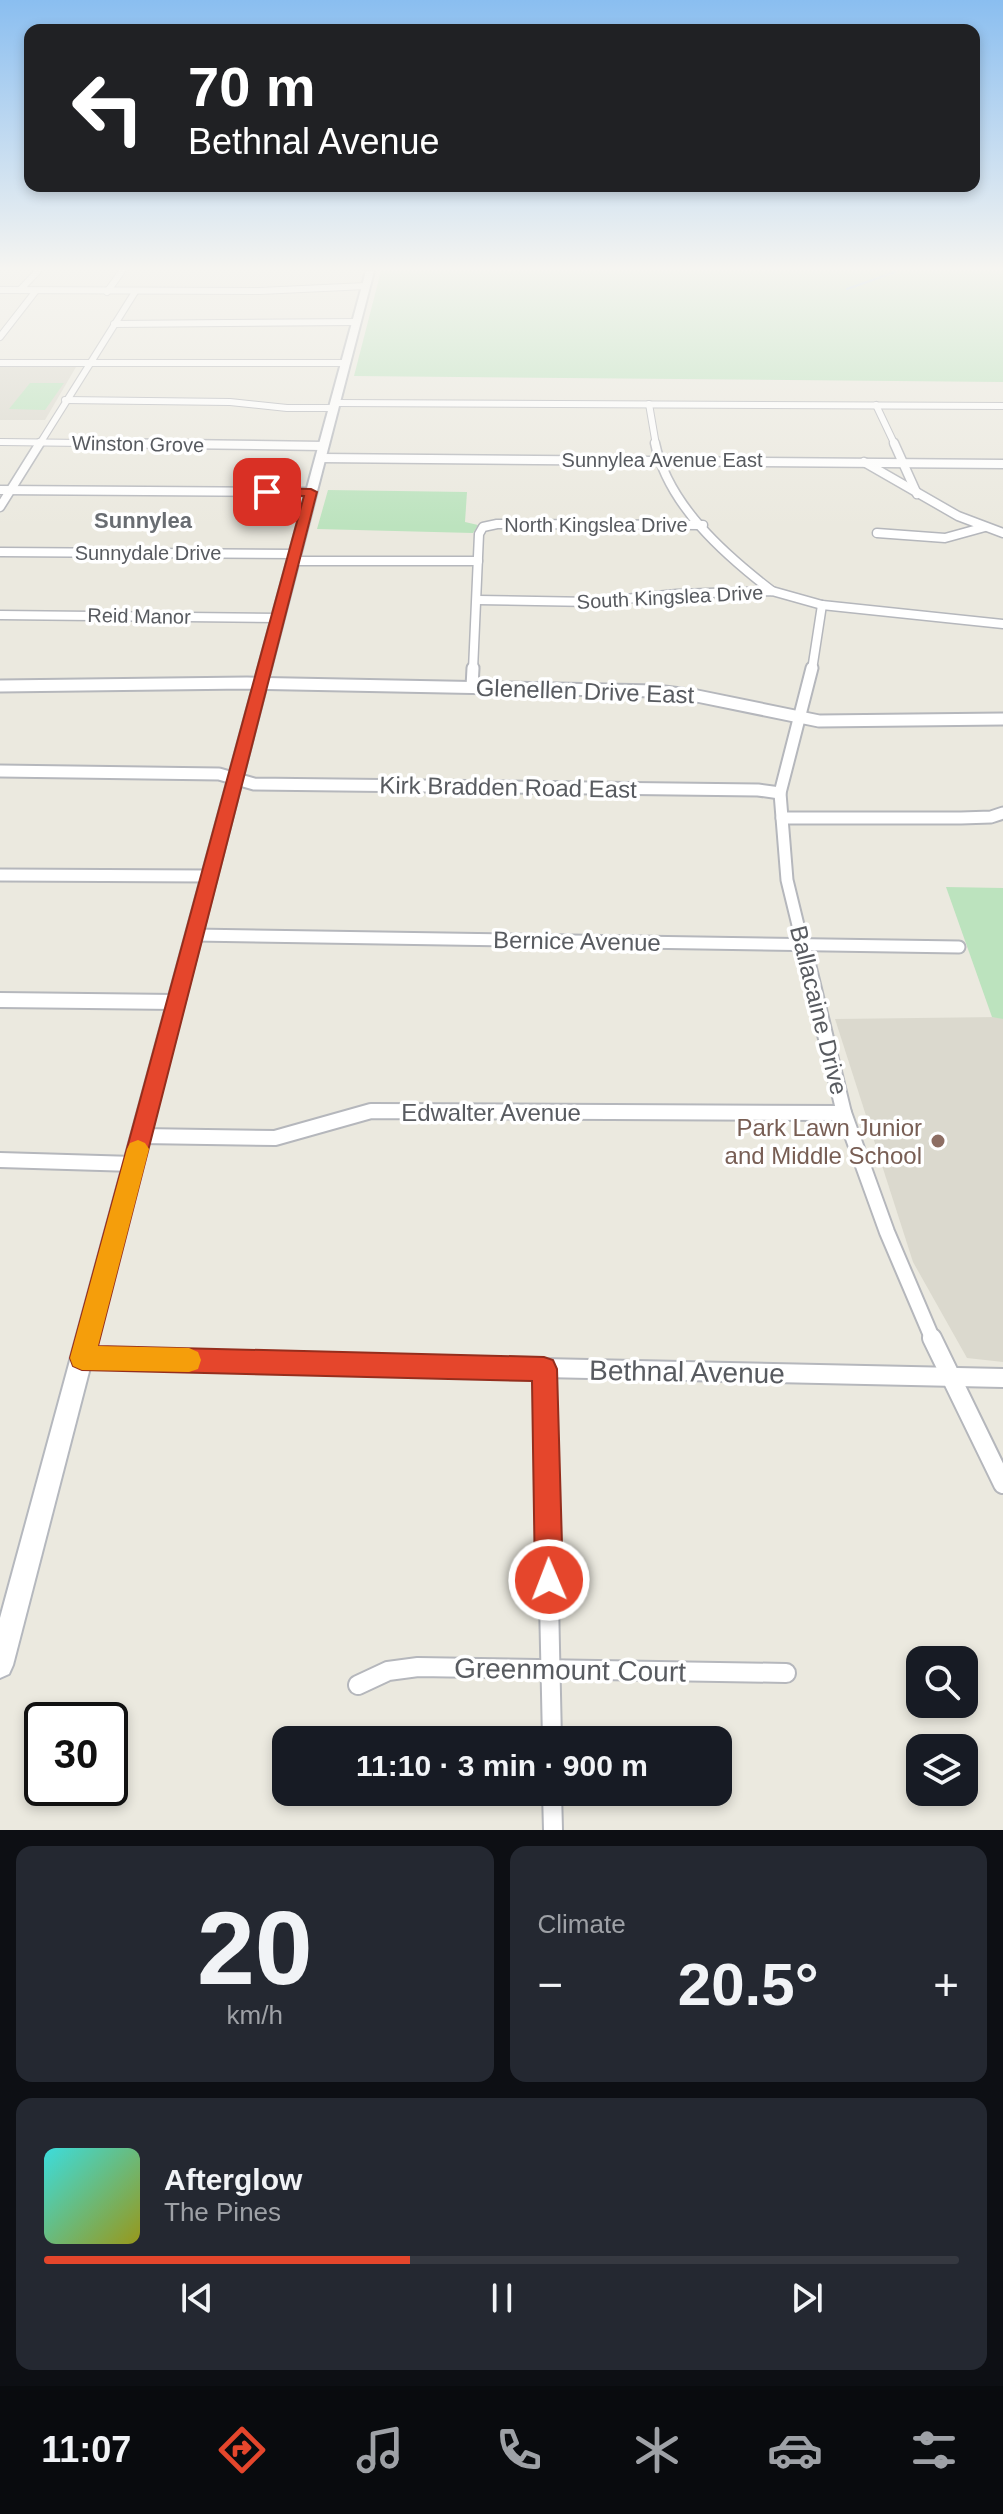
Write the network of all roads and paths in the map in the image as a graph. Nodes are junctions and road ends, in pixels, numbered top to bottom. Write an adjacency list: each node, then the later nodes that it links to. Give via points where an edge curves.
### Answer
1 (93, 356): 4 (street)
2 (347, 356): 5 (street)
3 (0, 363): 4 (street)
4 (89, 363): 5 (street); 6 (street)
5 (345, 363): 8 (street)
6 (65, 400): 8 (street); 12 (street)
7 (649, 404): 8 (street); 9 (street); 14 (street)
8 (335, 405): 13 (street)
9 (876, 405): 10 (street); 16 (street)
10 (1003, 406)
11 (0, 442): 12 (street, Winston Grove)
12 (40, 443): 13 (street, Winston Grove); 19 (street)
13 (323, 452): 14 (street, Sunnylea Avenue East); 20 (street)
14 (659, 460): 15 (street, Sunnylea Avenue East); 23 (street, via 674,493)
15 (864, 462): 16 (street, Sunnylea Avenue East); 21 (street)
16 (902, 463): 17 (street, Sunnylea Avenue East); 21 (street)
17 (1003, 464)
18 (0, 490): 19 (street)
19 (11, 490): 20 (street); 22 (street)
20 (311, 492): 28 (street)
21 (917, 494): 24 (street)
22 (0, 507)
23 (703, 525): 29 (street, North Kingslea Drive, via 489,525 479,531); 30 (street)
24 (985, 527): 25 (street, via 950,538); 26 (street)
25 (877, 533)
26 (1003, 533)
27 (0, 552): 28 (street, Sunnydale Drive)
28 (295, 558): 29 (street, Sunnydale Drive); 34 (street)
29 (478, 561): 31 (street)
30 (772, 591): 31 (street, South Kingslea Drive, via 593,602); 32 (street, South Kingslea Drive)
31 (478, 600): 38 (street)
32 (822, 605): 35 (street, South Kingslea Drive); 39 (street, Ballacaine Drive)
33 (0, 615): 34 (street, Reid Manor)
34 (279, 618): 36 (street)
35 (1003, 624)
36 (260, 683): 37 (street, Glenellen Drive East); 38 (street, Glenellen Drive East); 42 (street)
37 (0, 686)
38 (472, 687): 39 (street, Glenellen Drive East, via 686,693)
39 (799, 717): 40 (street, Glenellen Drive East, via 844,722); 43 (street, Ballacaine Drive)
40 (1003, 719)
41 (0, 771): 42 (street, Kirk Bradden Road East, via 219,774)
42 (236, 779): 43 (street, Kirk Bradden Road East, via 254,784); 47 (street)
43 (780, 793): 45 (street, Ballacaine Drive)
44 (1003, 813): 45 (street, via 961,818)
45 (782, 818): 49 (street, Ballacaine Drive, via 787,880)
46 (0, 875): 47 (street)
47 (209, 876): 48 (street)
48 (194, 935): 49 (street, Bernice Avenue); 52 (street)
49 (802, 944): 50 (street, Bernice Avenue); 53 (street, Ballacaine Drive)
50 (959, 947)
51 (0, 1000): 52 (street)
52 (176, 1002): 54 (street)
53 (844, 1113): 54 (street, Edwalter Avenue, via 371,1111 275,1138); 59 (street, Ballacaine Drive)
54 (141, 1136): 56 (street)
55 (0, 1160): 56 (street)
56 (134, 1164): 57 (street)
57 (82, 1358): 58 (street, Bethnal Avenue); 62 (street)
58 (544, 1369): 59 (street, Bethnal Avenue); 64 (street)
59 (948, 1377): 60 (street, Bethnal Avenue); 61 (street, Ballacaine Drive)
60 (1003, 1378)
61 (1003, 1484)
62 (5, 1629): 63 (street)
63 (0, 1665)
64 (551, 1671): 65 (street, Greenmount Court); 66 (street, Greenmount Court, via 418,1667 388,1671); 67 (street)
65 (786, 1673)
66 (358, 1685)
67 (552, 1726)
68 (552, 1806): 69 (street)
69 (553, 1830)

